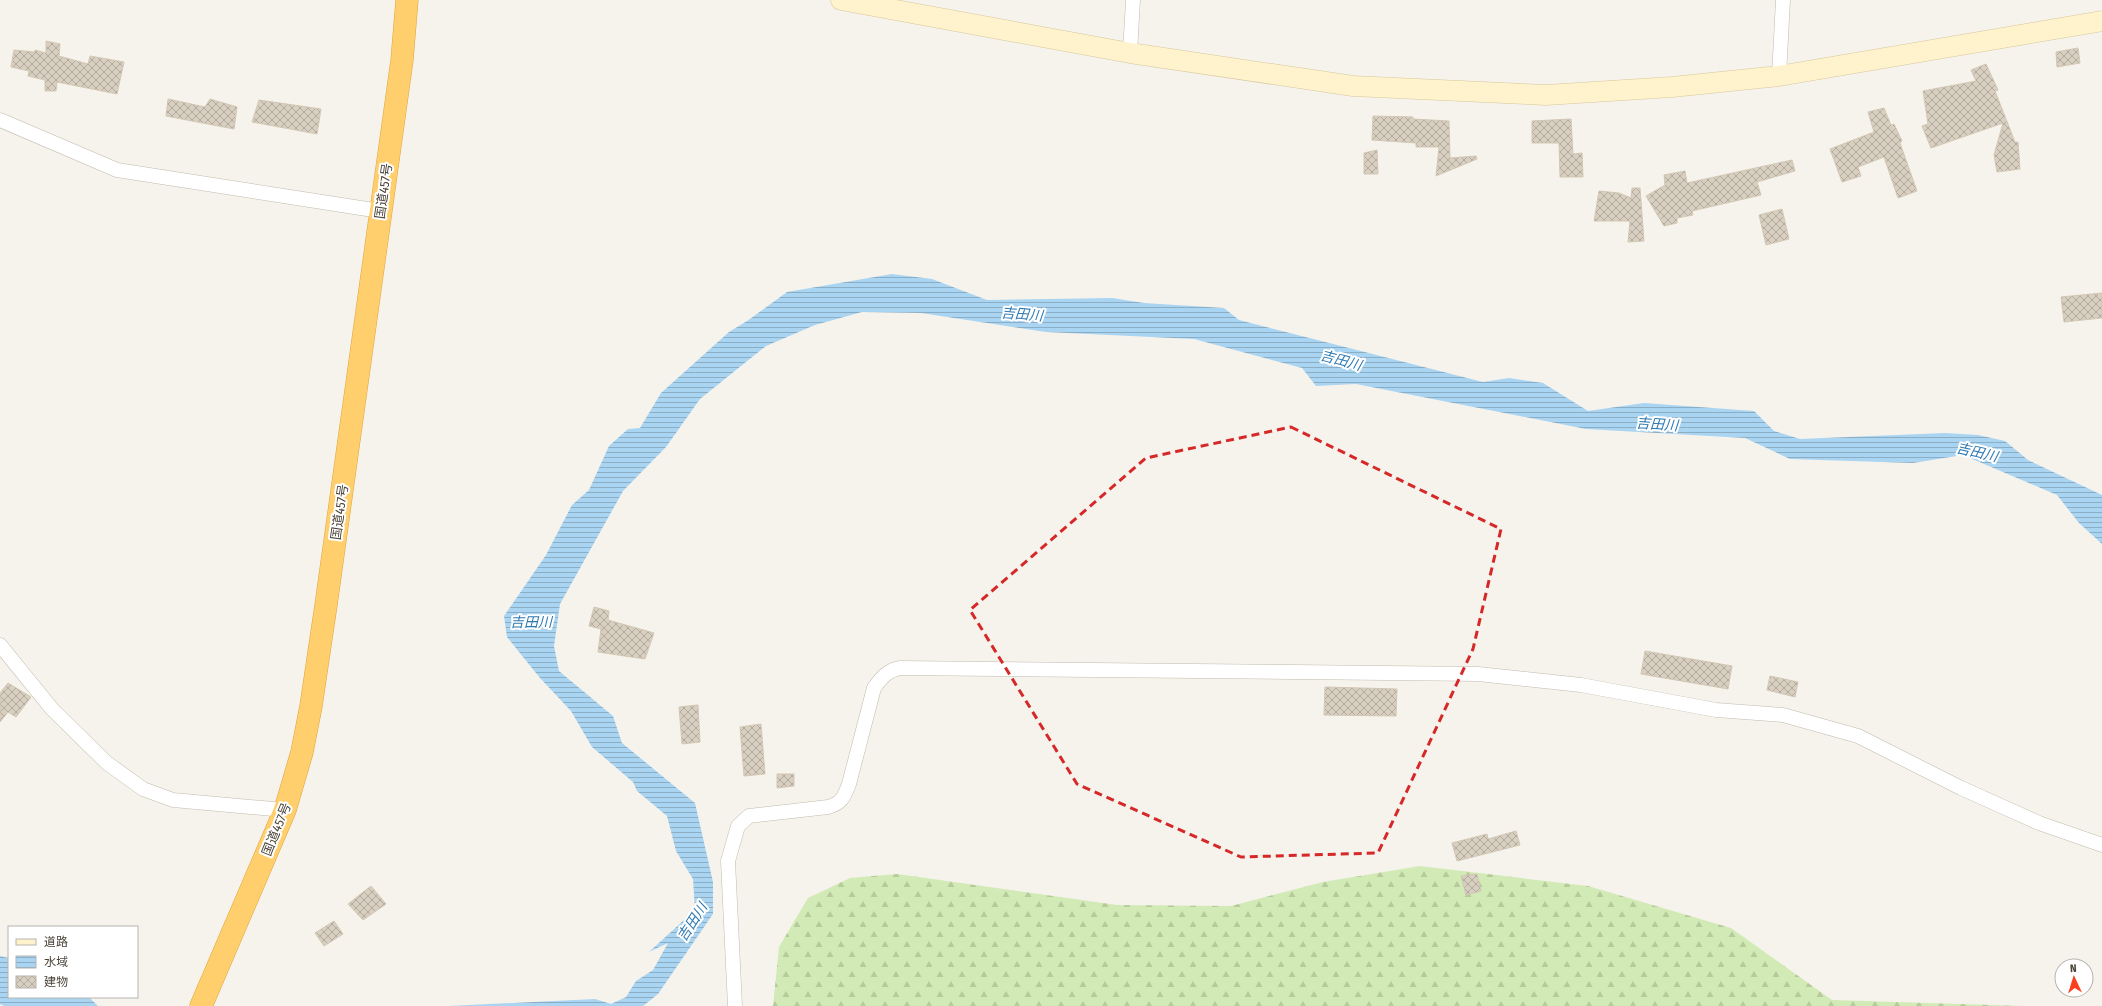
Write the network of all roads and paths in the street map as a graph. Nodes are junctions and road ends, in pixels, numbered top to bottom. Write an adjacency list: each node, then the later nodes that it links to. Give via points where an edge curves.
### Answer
1 (407, 0): 9 (highway, 国道457号, via 402,60)
2 (841, 0): 6 (street)
3 (1133, 0): 6 (street)
4 (1783, 0): 7 (street)
5 (2102, 21): 7 (street)
6 (1130, 54): 7 (street, via 1353,86 1546,95 1672,87)
7 (1779, 76)
8 (0, 120): 9 (street, via 116,170)
9 (380, 211): 11 (highway, 国道457号, via 311,706 302,752)
10 (0, 645): 11 (street, via 52,710 107,763 143,788 173,800)
11 (285, 810): 13 (highway, 国道457号)
12 (2102, 845): 14 (street, via 2032,820 1961,788 1858,736 1783,715 1716,710 1581,685 1478,674 900,668 892,669 874,688 849,784 840,803 828,807 749,816 738,826 728,861)
13 (205, 996)
14 (735, 1006)

